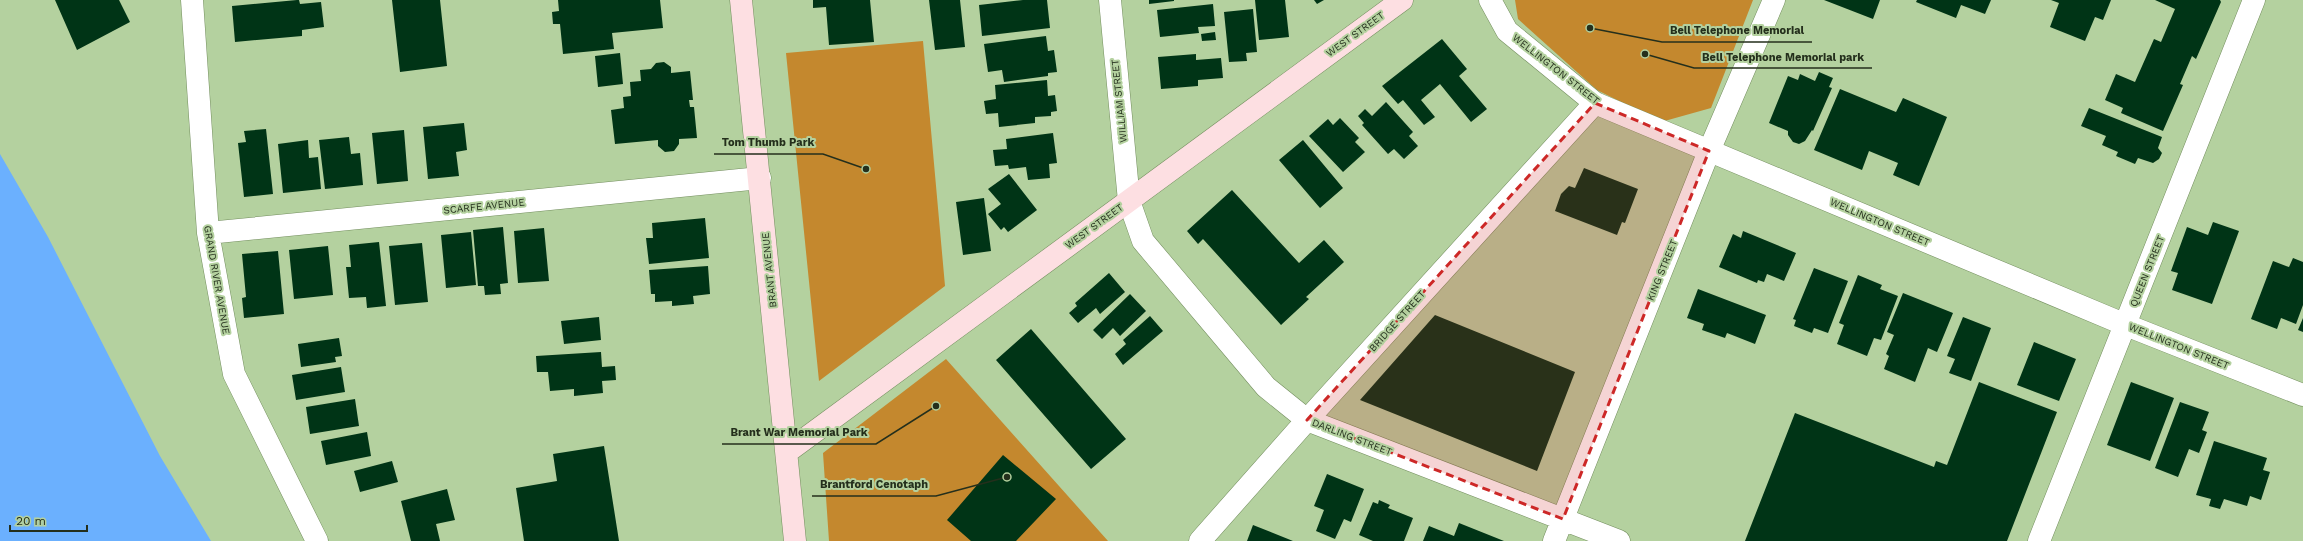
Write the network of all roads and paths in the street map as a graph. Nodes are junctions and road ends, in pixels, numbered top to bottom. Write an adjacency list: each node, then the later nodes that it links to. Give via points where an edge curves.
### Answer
1 (192, 0): 12 (street, GRAND RIVER AVENUE)
2 (741, 0): 10 (main road, BRANT AVENUE)
3 (1110, 0): 11 (street, WILLIAM STREET)
4 (1402, 0): 11 (main road, WEST STREET)
5 (1490, 0): 8 (street, WELLINGTON STREET, via 1507,31)
6 (1774, 0): 9 (street, KING STREET)
7 (2254, 0): 13 (street, QUEEN STREET)
8 (1595, 103): 9 (street, WELLINGTON STREET); 15 (street, BRIDGE STREET)
9 (1709, 151): 13 (street, WELLINGTON STREET); 17 (street, KING STREET)
10 (760, 178): 12 (street, SCARFE AVENUE); 16 (main road, BRANT AVENUE)
11 (1129, 201): 15 (street, DARLING STREET, via 1142,241 1266,387); 16 (main road, WEST STREET)
12 (208, 233): 18 (street, GRAND RIVER AVENUE, via 234,374)
13 (2126, 325): 14 (street, WELLINGTON STREET); 23 (street, QUEEN STREET)
14 (2303, 395)
15 (1307, 420): 17 (street, DARLING STREET); 20 (street, BRIDGE STREET)
16 (786, 452): 19 (main road, BRANT AVENUE)
17 (1563, 519): 21 (street, KING STREET); 22 (street, DARLING STREET)
18 (317, 541)
19 (795, 541)
20 (1200, 541)
21 (1554, 541)
22 (1619, 541)
23 (2039, 541)

